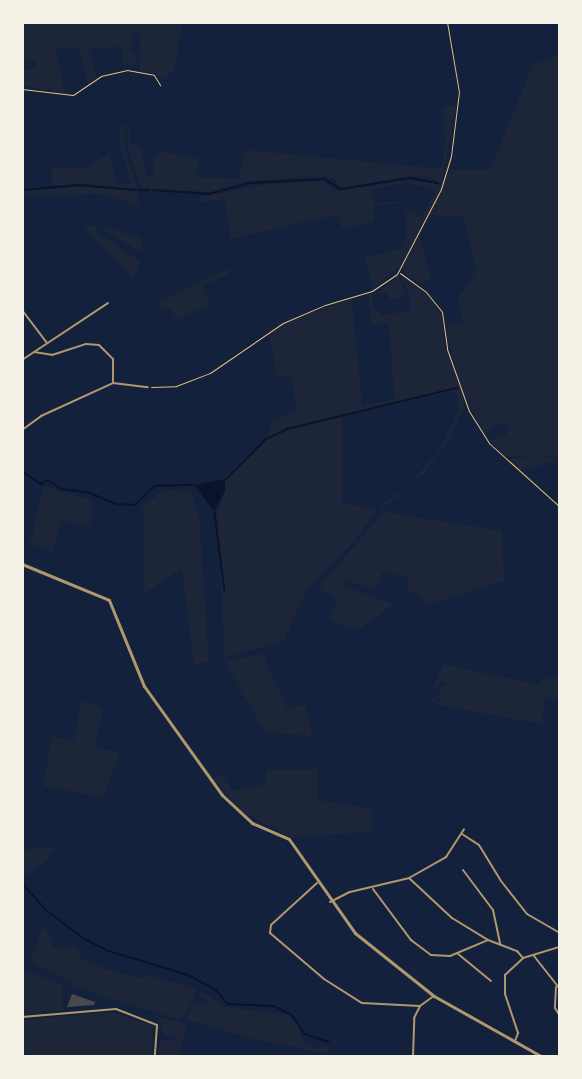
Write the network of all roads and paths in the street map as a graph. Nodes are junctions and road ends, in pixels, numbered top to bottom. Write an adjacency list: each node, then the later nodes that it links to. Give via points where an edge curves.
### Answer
1 (447, 22): 4 (path, via 459,92 451,156 441,189)
2 (160, 85): 3 (path, via 154,75 127,70 101,76 73,95)
3 (22, 89)
4 (399, 272): 13 (path, via 372,291 325,304 283,322 210,373 176,386); 15 (path, via 426,292 442,312 447,349 469,411 490,444)
5 (108, 303): 7 (street)
6 (22, 310): 7 (street)
7 (47, 343): 8 (street)
8 (41, 347): 9 (street); 10 (street)
9 (34, 352): 10 (street); 11 (street)
10 (45, 355): 12 (street, via 86,344 99,345 114,359)
11 (22, 360)
12 (113, 383): 13 (street); 14 (street, via 41,416)
13 (148, 387)
14 (23, 429)
15 (560, 507)
16 (22, 564): 21 (street, via 109,600 144,686 222,795 252,823 285,836)
17 (464, 829): 18 (street)
18 (462, 834): 20 (street, via 446,857); 24 (street, via 479,845 527,914)
19 (464, 870): 26 (street, via 493,910)
20 (409, 878): 22 (street); 25 (street, via 452,918)
21 (318, 883): 23 (street); 34 (street, via 271,925 270,933 324,979 362,1003)
22 (372, 888): 23 (street); 28 (street, via 389,915 421,951 441,957)
23 (330, 902): 33 (street, via 355,933)
24 (560, 933)
25 (488, 940): 26 (street); 28 (street)
26 (500, 944): 30 (street)
27 (560, 947): 29 (street)
28 (457, 953): 31 (street)
29 (534, 956): 30 (street); 32 (street)
30 (523, 958): 37 (street, via 507,970 504,980 518,1033)
31 (491, 981)
32 (558, 988): 35 (street, via 555,1008)
33 (434, 996): 34 (street); 37 (street)
34 (420, 1006): 39 (street, via 412,1027)
35 (560, 1016)
36 (22, 1017): 38 (street, via 116,1009 157,1025)
37 (515, 1041): 40 (street)
38 (155, 1056)
39 (413, 1056)
40 (541, 1056)

